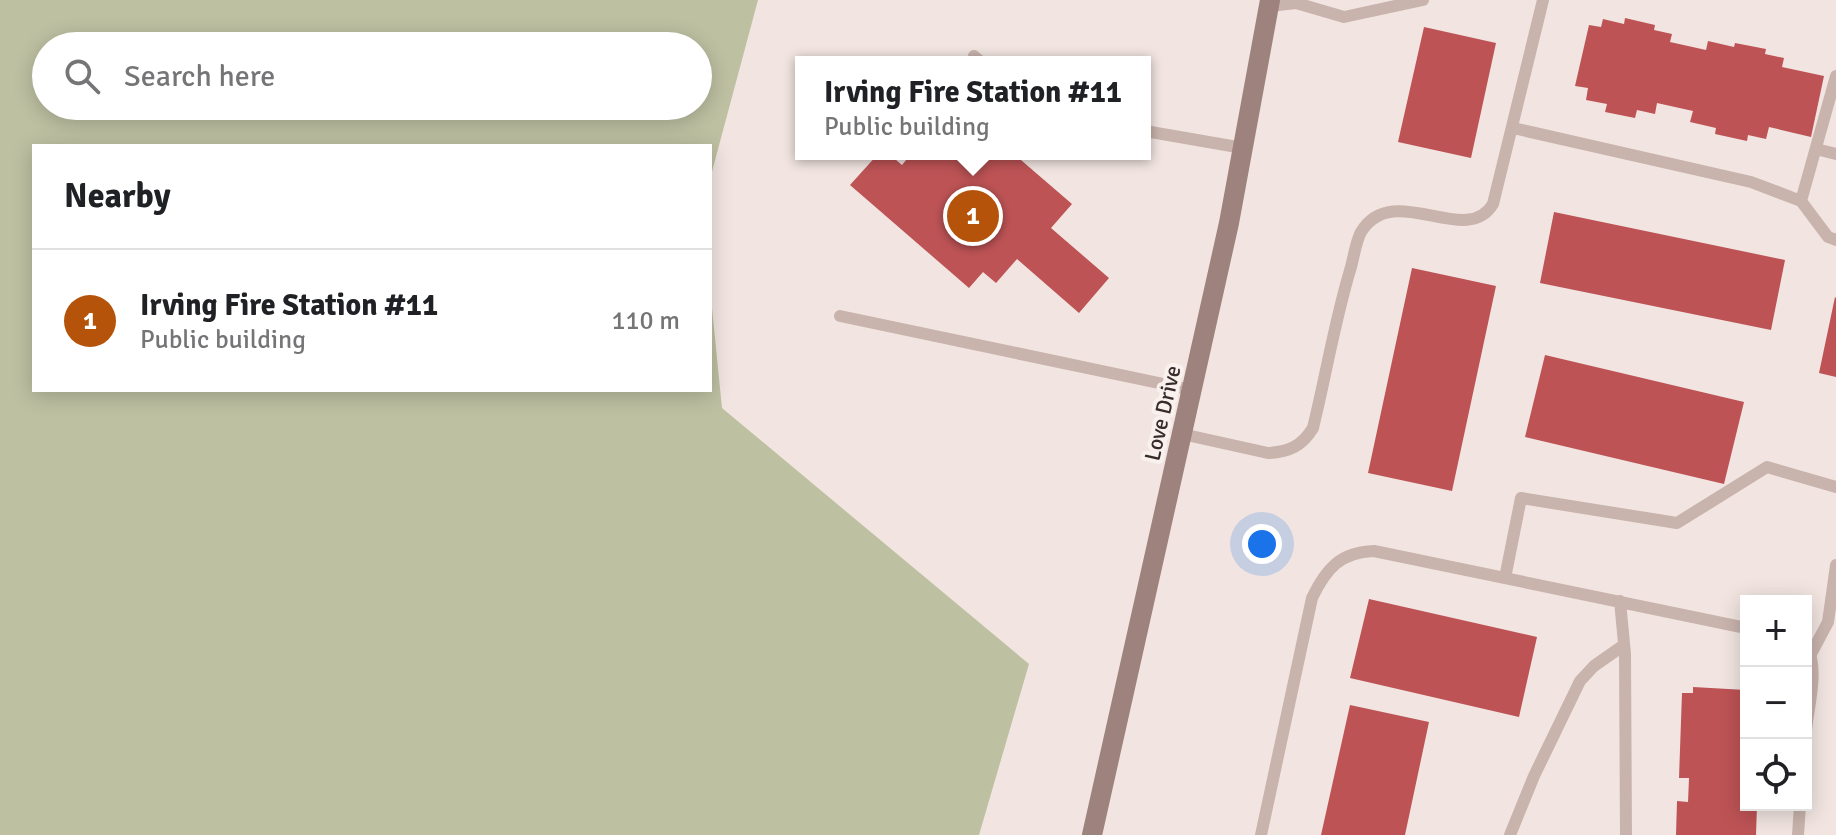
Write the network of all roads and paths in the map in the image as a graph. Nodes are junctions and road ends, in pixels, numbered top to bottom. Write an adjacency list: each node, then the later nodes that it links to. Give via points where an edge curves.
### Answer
1 (1423, 0): 3 (lane, via 1344,17)
2 (1543, 0): 6 (lane)
3 (1297, 1): 4 (lane)
4 (1269, 3): 8 (street, Love Drive)
5 (1836, 76): 9 (lane)
6 (1513, 128): 11 (lane, via 1751,182); 15 (lane, via 1487,214 1476,221 1403,210 1375,218 1361,232 1313,428 1305,441 1282,453 1268,453)
7 (1151, 132): 8 (lane)
8 (1243, 148): 14 (street, Love Drive)
9 (1816, 149): 10 (lane); 11 (lane)
10 (1836, 154)
11 (1801, 201): 12 (lane)
12 (1836, 240)
13 (840, 316): 14 (lane)
14 (1192, 390): 15 (street, Love Drive)
15 (1182, 434): 24 (street, Love Drive)
16 (1836, 487): 18 (lane, via 1767,467 1677,523 1521,498)
17 (1836, 565): 22 (lane, via 1828,622)
18 (1505, 578): 19 (lane); 25 (lane, via 1374,551 1357,551 1327,571 1312,598)
19 (1620, 601): 20 (lane); 21 (lane)
20 (1740, 627)
21 (1624, 645): 26 (lane, via 1580,681); 27 (lane)
22 (1812, 646)
23 (1800, 811): 28 (lane)
24 (1092, 835)
25 (1261, 835)
26 (1510, 835)
27 (1626, 835)
28 (1798, 835)

